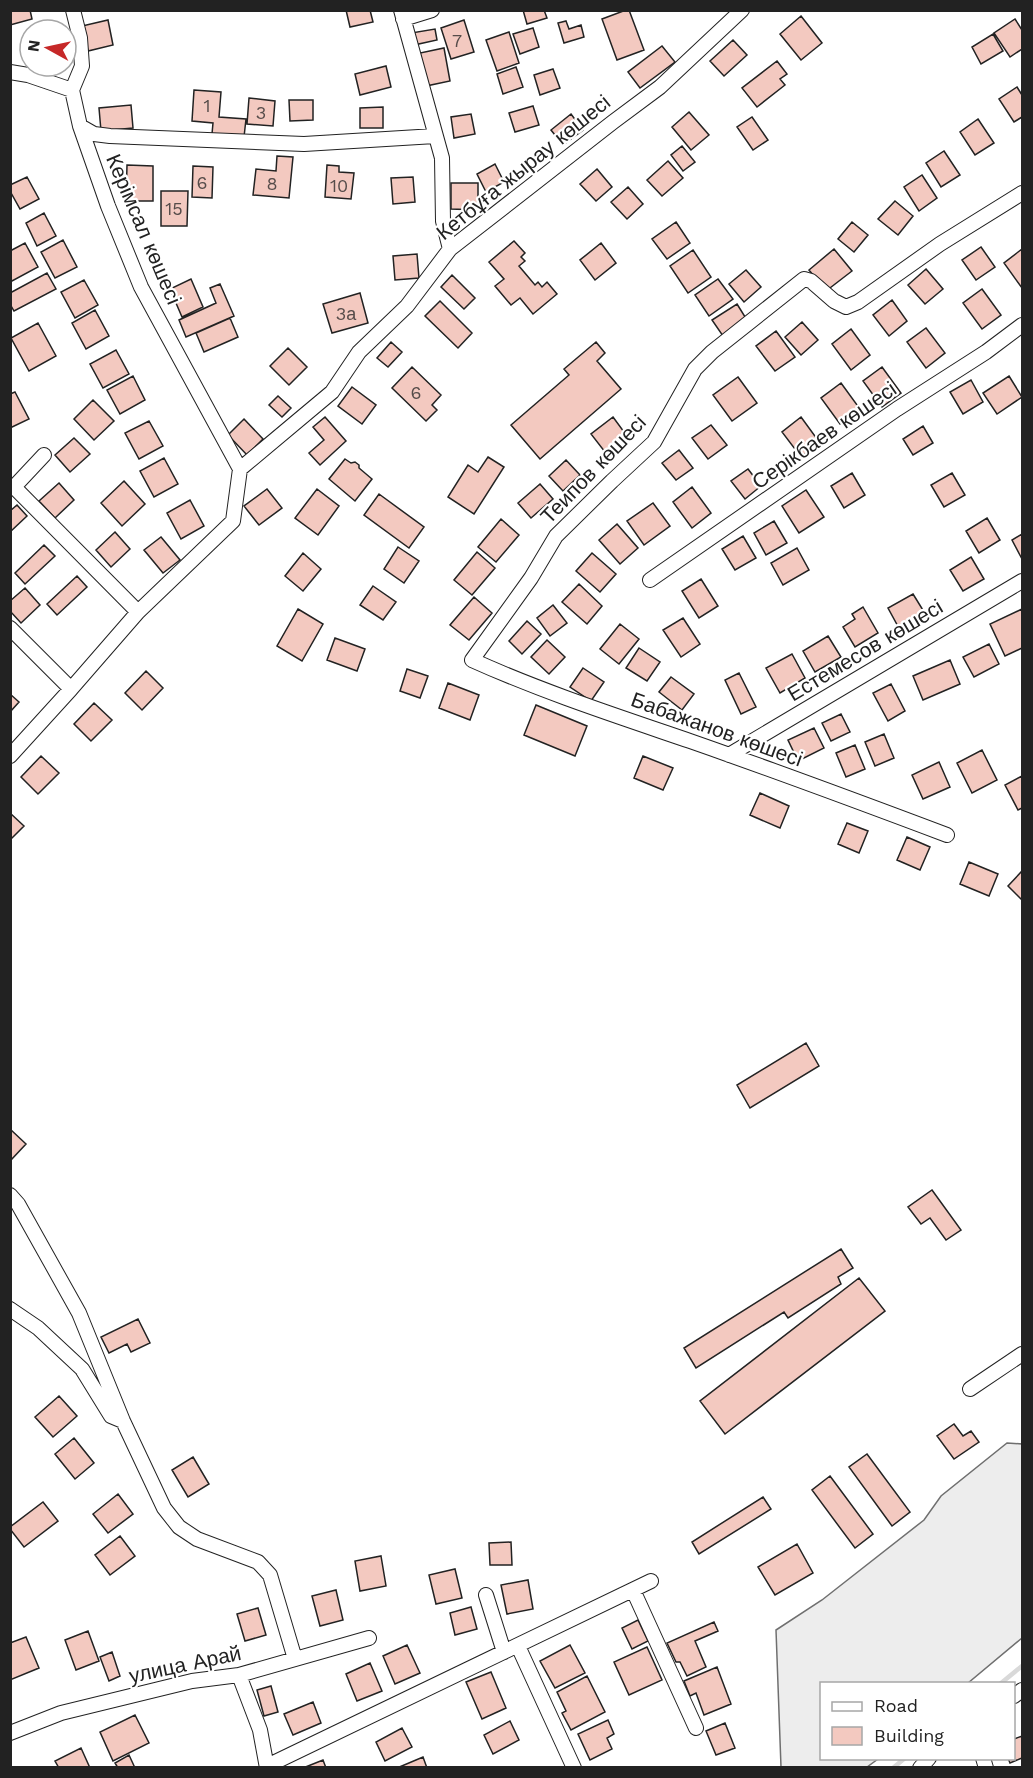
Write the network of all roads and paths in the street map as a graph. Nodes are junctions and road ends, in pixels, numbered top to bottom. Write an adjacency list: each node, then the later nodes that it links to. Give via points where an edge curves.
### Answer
1 (73, 10): 6 (street, via 82,66)
2 (432, 10): 4 (street)
3 (742, 10): 10 (street, Кетбұға жырау көшесі, via 660,87)
4 (402, 15): 8 (street)
5 (10, 72): 6 (street)
6 (72, 90): 7 (street, Керімсал көшесі)
7 (80, 126): 8 (street, via 94,134 110,136 304,144); 13 (street, Керімсал көшесі, via 141,287)
8 (435, 136): 10 (street, via 442,158 443,221)
9 (1023, 193): 18 (street, Теипов көшесі, via 846,307 811,280 804,279 712,352 695,369 654,442 556,536)
10 (450, 249): 13 (street, Кетбұға жырау көшесі, via 407,306 359,352 332,392)
11 (1023, 325): 14 (street, Серікбаев көшесі)
12 (44, 455): 16 (street, via 14,487)
13 (240, 469): 16 (street, via 232,521)
14 (650, 580)
15 (1023, 581): 20 (street, Естемесов көшесі)
16 (138, 612): 19 (street)
17 (10, 628): 19 (street)
18 (472, 660): 20 (street, Бабажанов көшесі)
19 (71, 690): 21 (street)
20 (729, 755): 22 (street, Бабажанов көшесі)
21 (10, 756)
22 (947, 835)
23 (10, 1195): 27 (street, via 79,1314)
24 (10, 1309): 27 (street, via 38,1328 82,1369 111,1416)
25 (1023, 1354): 26 (street)
26 (970, 1389)
27 (123, 1421): 34 (street, via 164,1508 179,1527 197,1539 258,1562 270,1575)
28 (651, 1581): 29 (street)
29 (633, 1590): 32 (street); 36 (street)
30 (486, 1595): 33 (street)
31 (369, 1638): 34 (street, улица Арай)
32 (518, 1646): 33 (street); 39 (street)
33 (504, 1652): 38 (street)
34 (295, 1659): 35 (street, улица Арай)
35 (239, 1675): 37 (street, улица Арай, via 192,1681 61,1713); 38 (street, via 260,1730)
36 (696, 1728)
37 (10, 1733)
38 (267, 1767)
39 (574, 1767)

